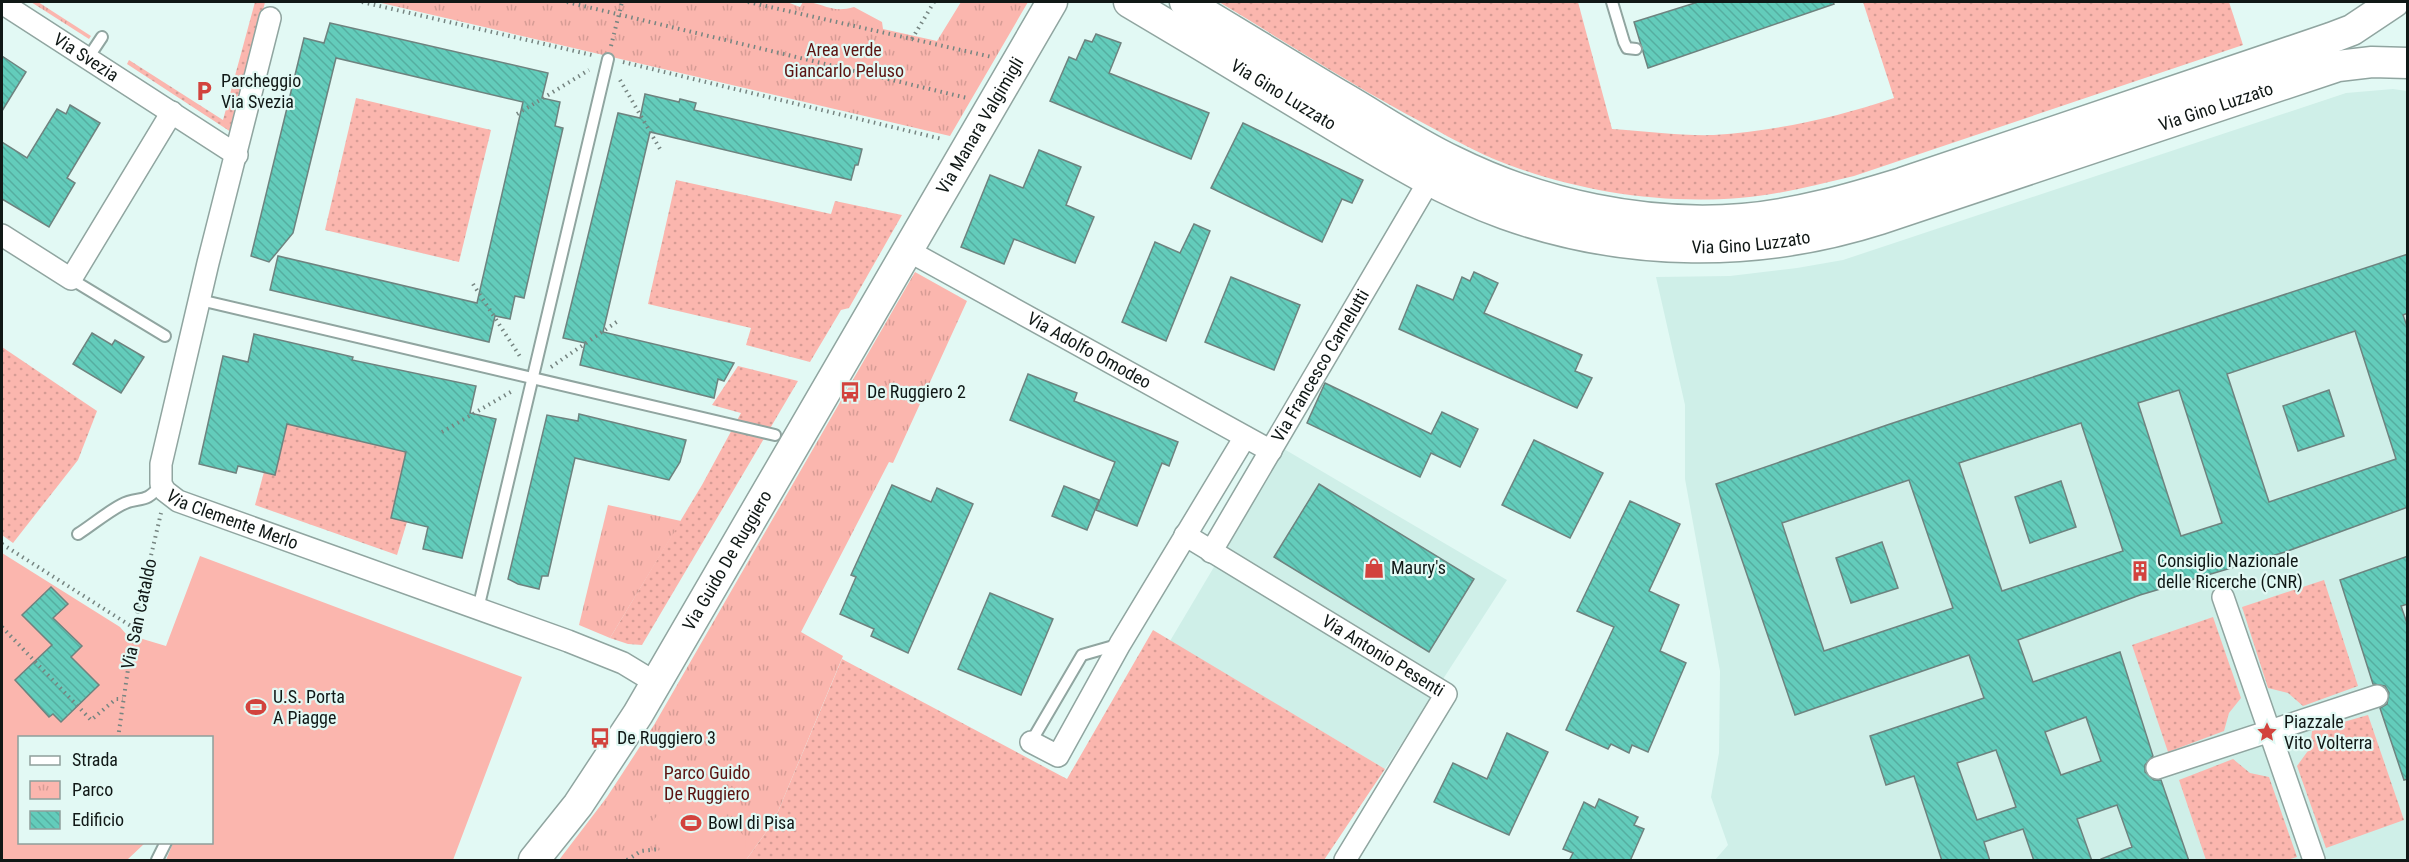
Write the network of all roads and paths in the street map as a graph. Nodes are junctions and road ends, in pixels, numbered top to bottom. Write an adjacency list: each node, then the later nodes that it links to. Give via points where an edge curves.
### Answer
1 (362, 2): 19 (path)
2 (567, 2): 12 (path)
3 (622, 2): 12 (path)
4 (748, 2): 15 (path)
5 (934, 2): 15 (path)
6 (1052, 2): 29 (main road, Via Manara Valgimigli)
7 (1129, 2): 27 (main road, Via Gino Luzzato)
8 (1185, 2): 10 (main road, Via Gino Luzzato, via 1463,166 1572,205 1700,220 1742,219 1802,210 1902,183 2331,38 2352,30)
9 (1612, 2): 16 (lane, via 1624,42 1627,48)
10 (2394, 2)
11 (2, 3): 17 (street, Via Svezia)
12 (619, 14): 19 (path); 21 (path)
13 (270, 18): 26 (street, Via Clemente Merlo)
14 (102, 37): 17 (lane)
15 (912, 39): 18 (path)
16 (1635, 49)
17 (88, 58): 22 (street, Via Svezia)
18 (999, 58)
19 (608, 59): 23 (path); 24 (path); 25 (path); 35 (lane)
20 (2408, 63): 27 (main road, Via Gino Luzzato, via 2338,66 1870,223 1766,244 1697,248 1601,239 1515,217)
21 (974, 100)
22 (172, 112): 26 (street, Via Svezia); 30 (street)
23 (517, 114)
24 (950, 141)
25 (660, 149)
26 (237, 155): 32 (street, Via Clemente Merlo)
27 (1429, 181): 39 (street, Via Francesco Carnelutti)
28 (2, 235): 30 (street)
29 (907, 250): 38 (street, Via Adolfo Omodeo); 50 (main road, Via Guido De Ruggiero)
30 (71, 279): 34 (lane)
31 (472, 284): 35 (path)
32 (200, 300): 35 (lane); 40 (street, Via Clemente Merlo, via 161,464)
33 (618, 321): 35 (path)
34 (165, 336)
35 (534, 378): 36 (path); 37 (lane); 46 (lane)
36 (442, 432)
37 (774, 435)
38 (1245, 437): 39 (street, Via Adolfo Omodeo); 42 (street, Via Francesco Carnelutti)
39 (1271, 451): 44 (street, Via Francesco Carnelutti)
40 (163, 488): 41 (lane, via 145,500 123,503); 46 (street, Via Clemente Merlo, via 178,501 220,518); 48 (path, Via San Cataldo)
41 (78, 534)
42 (1185, 535): 44 (street, Via Antonio Pesenti); 49 (street, Via Francesco Carnelutti)
43 (2, 543): 48 (path)
44 (1211, 552): 62 (street, Via Antonio Pesenti, via 1446,694)
45 (2223, 597): 53 (street)
46 (478, 609): 50 (street, Via Clemente Merlo, via 623,663)
47 (2, 627): 52 (path, via 91,720 116,699)
48 (134, 628): 52 (path, Via San Cataldo)
49 (1120, 644): 55 (lane, via 1082,655); 55 (street, Via Francesco Carnelutti, via 1058,756)
50 (656, 683): 60 (main road, Via Guido De Ruggiero, via 593,784)
51 (2377, 696): 53 (street)
52 (123, 699): 54 (path, Via San Cataldo)
53 (2269, 731): 56 (street); 63 (street)
54 (118, 736)
55 (1031, 742)
56 (2157, 768)
57 (165, 844): 59 (lane)
58 (660, 849): 61 (path, via 641,851)
59 (157, 861)
60 (534, 861)
61 (627, 861)
62 (1345, 861)
63 (2314, 861)

